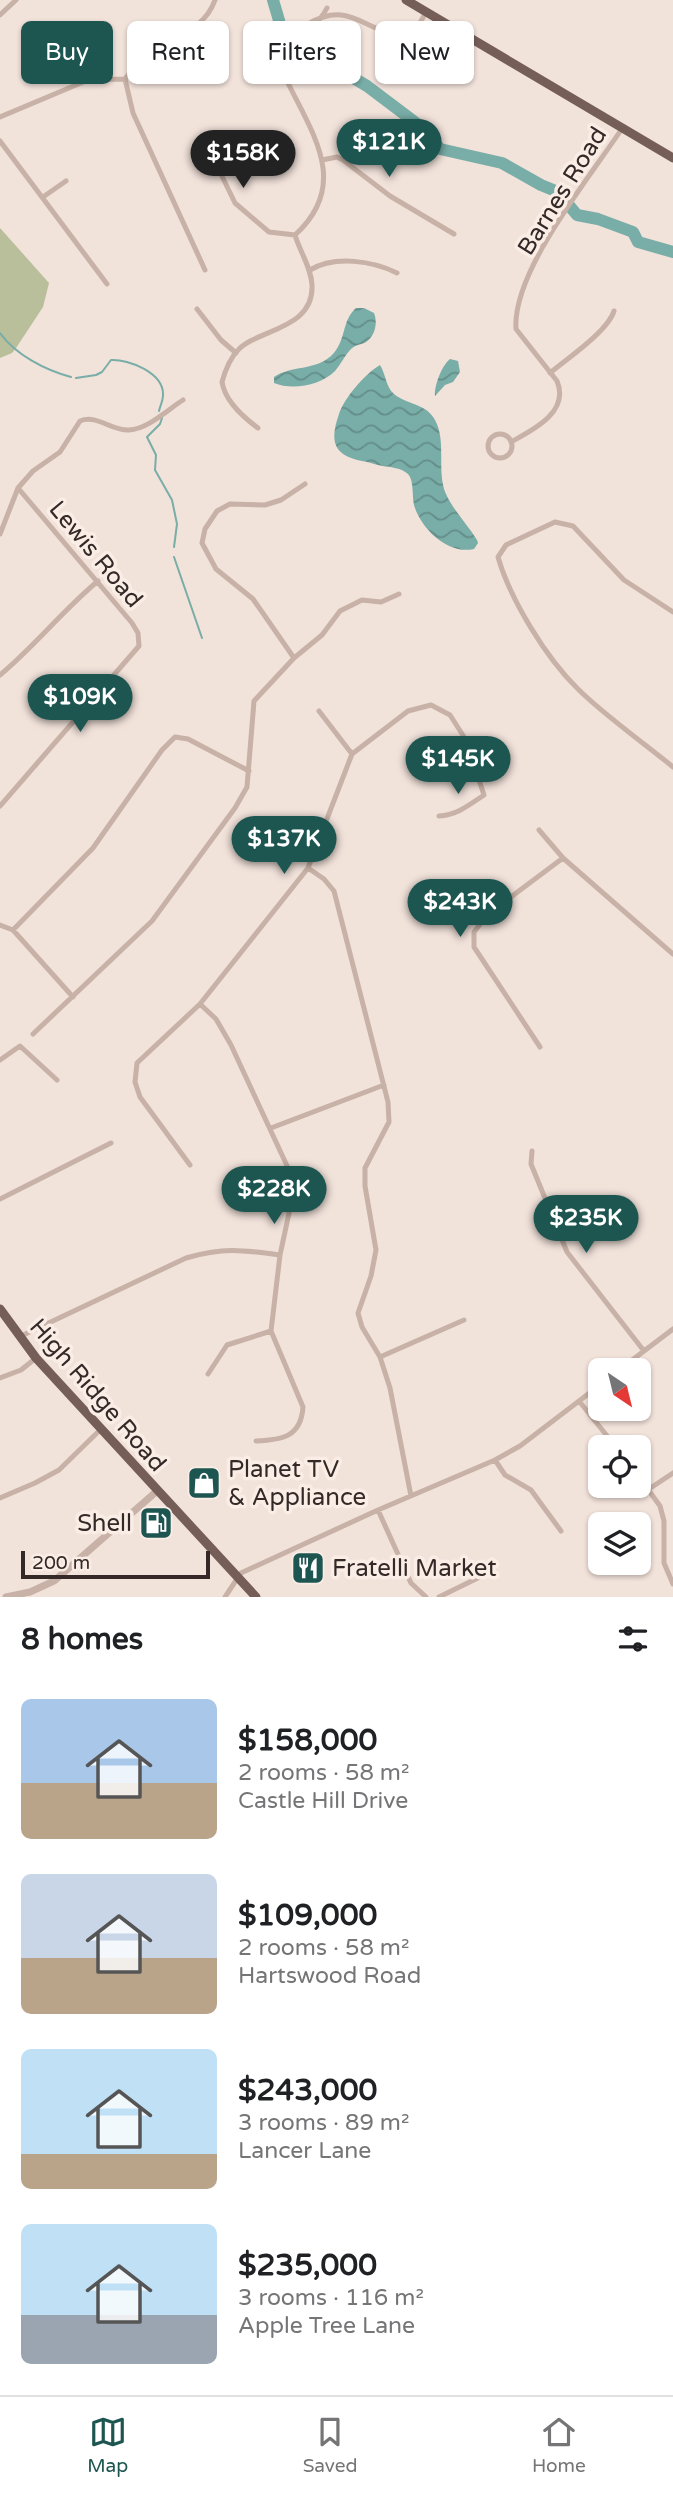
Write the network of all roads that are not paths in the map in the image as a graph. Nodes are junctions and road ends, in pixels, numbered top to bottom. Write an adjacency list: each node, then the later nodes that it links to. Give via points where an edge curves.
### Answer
1 (16, 0): 7 (street)
2 (215, 0): 8 (street, via 194,28 155,49)
3 (406, 0): 6 (main road)
4 (329, 7): 14 (street, via 308,24 308,34 284,71)
5 (359, 12): 6 (street, via 402,37 415,32)
6 (426, 12): 10 (main road)
7 (0, 15)
8 (125, 79): 9 (street, via 88,80); 19 (street, via 133,113)
9 (0, 117)
10 (623, 127): 13 (main road); 26 (street, Barnes Road, via 557,221 517,306 516,329)
11 (203, 136): 18 (street, via 235,203 269,232)
12 (0, 141): 16 (street)
13 (673, 158)
14 (322, 160): 17 (street, via 343,160 390,196); 18 (street, via 319,206)
15 (66, 181): 16 (street)
16 (43, 197): 22 (street)
17 (454, 234)
18 (295, 235): 20 (street)
19 (205, 270)
20 (310, 270): 21 (street, via 329,262 366,262); 25 (street, via 312,290 305,309 287,325)
21 (397, 274)
22 (107, 284)
23 (197, 309): 25 (street)
24 (614, 311): 26 (street, via 602,330)
25 (236, 353): 28 (street, via 224,374 223,388)
26 (551, 373): 29 (street, Barnes Road, via 561,390 556,407 546,422)
27 (183, 400): 31 (street, via 132,430 90,419 80,421 60,452)
28 (258, 428)
29 (511, 442): 29 (street, Barnes Road, via 502,434 494,436 488,442 489,451 504,457 511,451)
30 (305, 484): 36 (street, via 265,505 230,504 217,511 202,543 216,569 253,599)
31 (18, 488): 32 (street); 33 (street, Lewis Road)
32 (0, 534)
33 (98, 581): 37 (street); 42 (street, Lewis Road, via 132,623 139,646)
34 (399, 594): 36 (street, via 381,602 362,600 340,611 322,635)
35 (673, 612): 40 (street, via 624,580 573,526 555,522 506,545 498,557 535,634 562,670 578,689)
36 (294, 658): 41 (street, via 254,701)
37 (0, 675)
38 (319, 711): 39 (street)
39 (352, 754): 43 (street, via 408,711 431,705 450,715 466,740 484,795 451,815); 46 (street)
40 (673, 767)
41 (249, 771): 48 (street, via 188,739 175,737 93,848); 50 (street, via 247,788 235,808 152,921)
42 (0, 806)
43 (439, 816)
44 (538, 831): 45 (street)
45 (563, 858): 49 (street); 53 (street, via 488,914 474,932 474,947)
46 (308, 867): 51 (street); 56 (street, via 334,891)
47 (0, 925): 48 (street)
48 (13, 930): 50 (street)
49 (673, 954)
50 (73, 997): 52 (street)
51 (201, 1004): 57 (street, via 231,1045); 60 (street, via 137,1063 135,1082 140,1097)
52 (33, 1034)
53 (540, 1047)
54 (0, 1060): 55 (street, via 20,1046)
55 (57, 1080)
56 (384, 1085): 57 (street); 69 (street, via 390,1122 365,1168 376,1250 358,1313)
57 (271, 1128): 62 (street, via 293,1190)
58 (111, 1143): 61 (street)
59 (532, 1151): 68 (street, via 531,1164 567,1252)
60 (190, 1165)
61 (0, 1199)
62 (280, 1255): 66 (street); 67 (street, via 240,1249 186,1258)
63 (0, 1308): 67 (main road, High Ridge Road)
64 (464, 1320): 69 (street)
65 (673, 1329): 68 (street)
66 (271, 1331): 72 (street, via 227,1345); 78 (street, via 303,1407 302,1420 295,1432)
67 (19, 1337): 70 (main road, High Ridge Road)
68 (644, 1351): 71 (street)
69 (380, 1357): 84 (street)
70 (36, 1358): 73 (street); 76 (main road, High Ridge Road)
71 (635, 1358)
72 (208, 1374)
73 (0, 1378)
74 (588, 1394): 75 (street)
75 (579, 1401): 77 (street); 79 (street)
76 (101, 1429): 82 (main road, High Ridge Road); 85 (street, via 58,1469)
77 (606, 1435)
78 (256, 1441)
79 (495, 1460): 84 (street); 87 (street, via 505,1475 531,1490)
80 (673, 1473): 81 (street)
81 (651, 1488)
82 (157, 1491): 89 (main road, High Ridge Road); 91 (street, via 54,1581)
83 (651, 1493): 90 (street, via 662,1514 664,1563)
84 (411, 1496): 86 (street)
85 (0, 1498)
86 (378, 1510): 89 (street); 94 (street, via 411,1583)
87 (561, 1531)
88 (485, 1574): 95 (street)
89 (237, 1576): 92 (street); 93 (main road, High Ridge Road)
90 (673, 1584)
91 (6, 1597)
92 (225, 1597)
93 (256, 1597)
94 (426, 1597)
95 (439, 1597)

